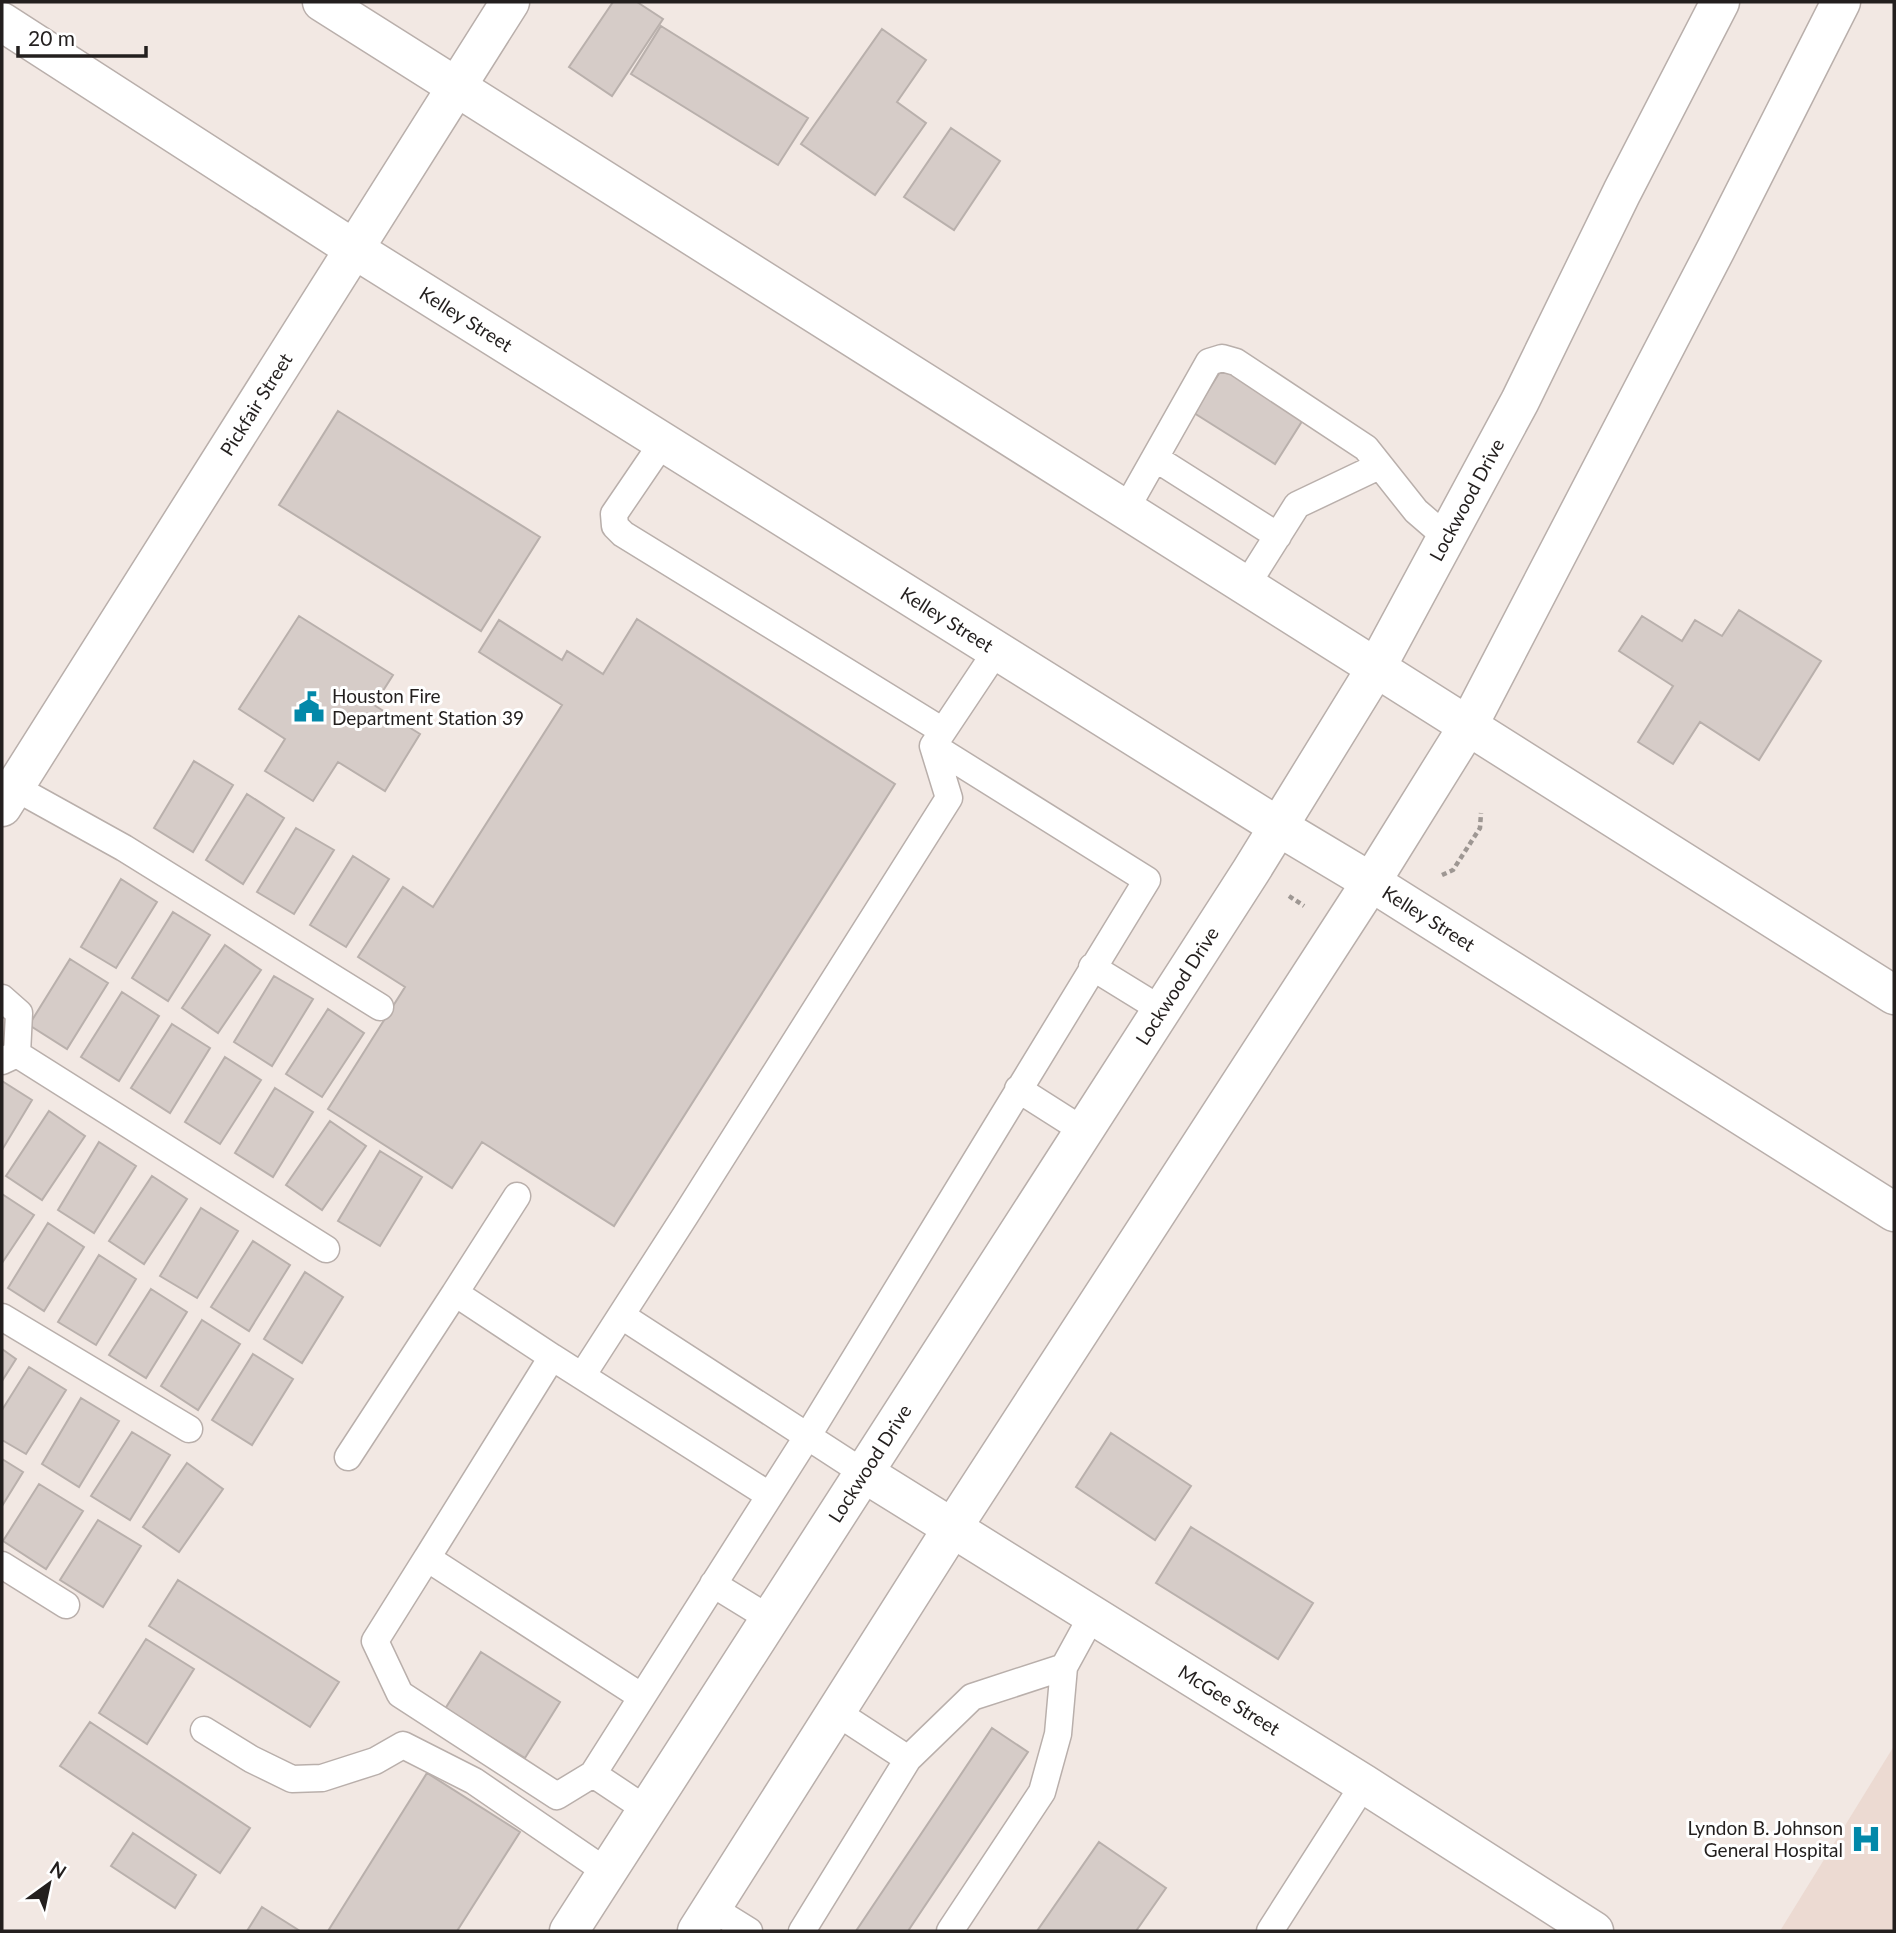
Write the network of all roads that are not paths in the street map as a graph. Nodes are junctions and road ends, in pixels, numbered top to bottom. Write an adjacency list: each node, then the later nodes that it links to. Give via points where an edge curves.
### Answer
1 (322, 2): 6 (main road)
2 (510, 2): 6 (main road, Pickfair Street)
3 (1720, 2): 13 (main road, Lockwood Drive, via 1520,401)
4 (1841, 2): 17 (main road)
5 (2, 22): 7 (main road, Kelley Street)
6 (457, 86): 7 (main road, Pickfair Street); 11 (main road)
7 (354, 249): 8 (main road, Kelley Street); 19 (main road, Pickfair Street)
8 (663, 442): 15 (main road, Kelley Street); 18 (lane, via 614,514 615,526)
9 (1156, 458): 10 (lane, via 1209,362 1222,358 1236,362 1366,448); 11 (lane); 12 (lane)
10 (1380, 466): 12 (lane, via 1297,505); 13 (lane, via 1416,511)
11 (1126, 509): 14 (main road)
12 (1278, 536): 14 (lane)
13 (1446, 537): 16 (main road, Lockwood Drive)
14 (1246, 586): 16 (main road)
15 (997, 650): 18 (lane); 20 (main road, Kelley Street)
16 (1376, 668): 17 (main road); 20 (main road, Lockwood Drive)
17 (1468, 726): 21 (main road); 23 (main road)
18 (938, 738): 22 (lane, via 1147,880); 34 (lane, via 949,798)
19 (8, 797): 25 (lane, via 124,848)
20 (1279, 827): 21 (main road, Kelley Street); 26 (main road, Lockwood Drive)
21 (1371, 882): 31 (main road, Kelley Street); 43 (main road)
22 (1093, 967): 26 (lane); 28 (lane)
23 (1894, 995)
24 (2, 998): 27 (lane, via 19,1013)
25 (380, 1007)
26 (1162, 1010): 29 (main road, Lockwood Drive)
27 (9, 1057): 32 (lane)
28 (1018, 1089): 29 (lane); 39 (lane)
29 (1084, 1131): 41 (main road, Lockwood Drive)
30 (517, 1196): 33 (lane)
31 (1894, 1212)
32 (326, 1249)
33 (455, 1293): 36 (lane); 40 (lane)
34 (622, 1316): 37 (lane); 39 (lane)
35 (2, 1317): 38 (lane)
36 (552, 1357): 37 (lane); 44 (lane)
37 (582, 1376): 42 (lane)
38 (189, 1429)
39 (807, 1437): 41 (lane); 42 (lane)
40 (348, 1457)
41 (864, 1472): 43 (main road, McGee Street); 49 (main road, Lockwood Drive)
42 (769, 1495): 46 (lane)
43 (953, 1527): 48 (main road, McGee Street); 52 (main road)
44 (427, 1558): 51 (lane); 55 (lane, via 375,1641 400,1694 557,1796)
45 (2, 1565): 47 (lane)
46 (713, 1584): 49 (lane); 51 (lane)
47 (66, 1605)
48 (1093, 1614): 50 (lane); 56 (main road, McGee Street)
49 (770, 1619): 57 (main road, Lockwood Drive)
50 (1064, 1667): 54 (lane, via 972,1697); 64 (lane, via 1058,1734 1042,1792)
51 (642, 1696): 55 (lane)
52 (836, 1712): 54 (lane); 59 (main road)
53 (204, 1730): 58 (lane, via 292,1779 322,1778 375,1761 403,1745 474,1781)
54 (908, 1759): 63 (lane)
55 (593, 1774): 57 (lane)
56 (1364, 1784): 60 (main road, McGee Street); 65 (lane)
57 (647, 1810): 58 (main road, Lockwood Drive)
58 (607, 1872): 61 (main road, Lockwood Drive)
59 (704, 1920): 62 (lane)
60 (1579, 1927)
61 (569, 1931)
62 (749, 1931)
63 (802, 1931)
64 (950, 1931)
65 (1270, 1931)

